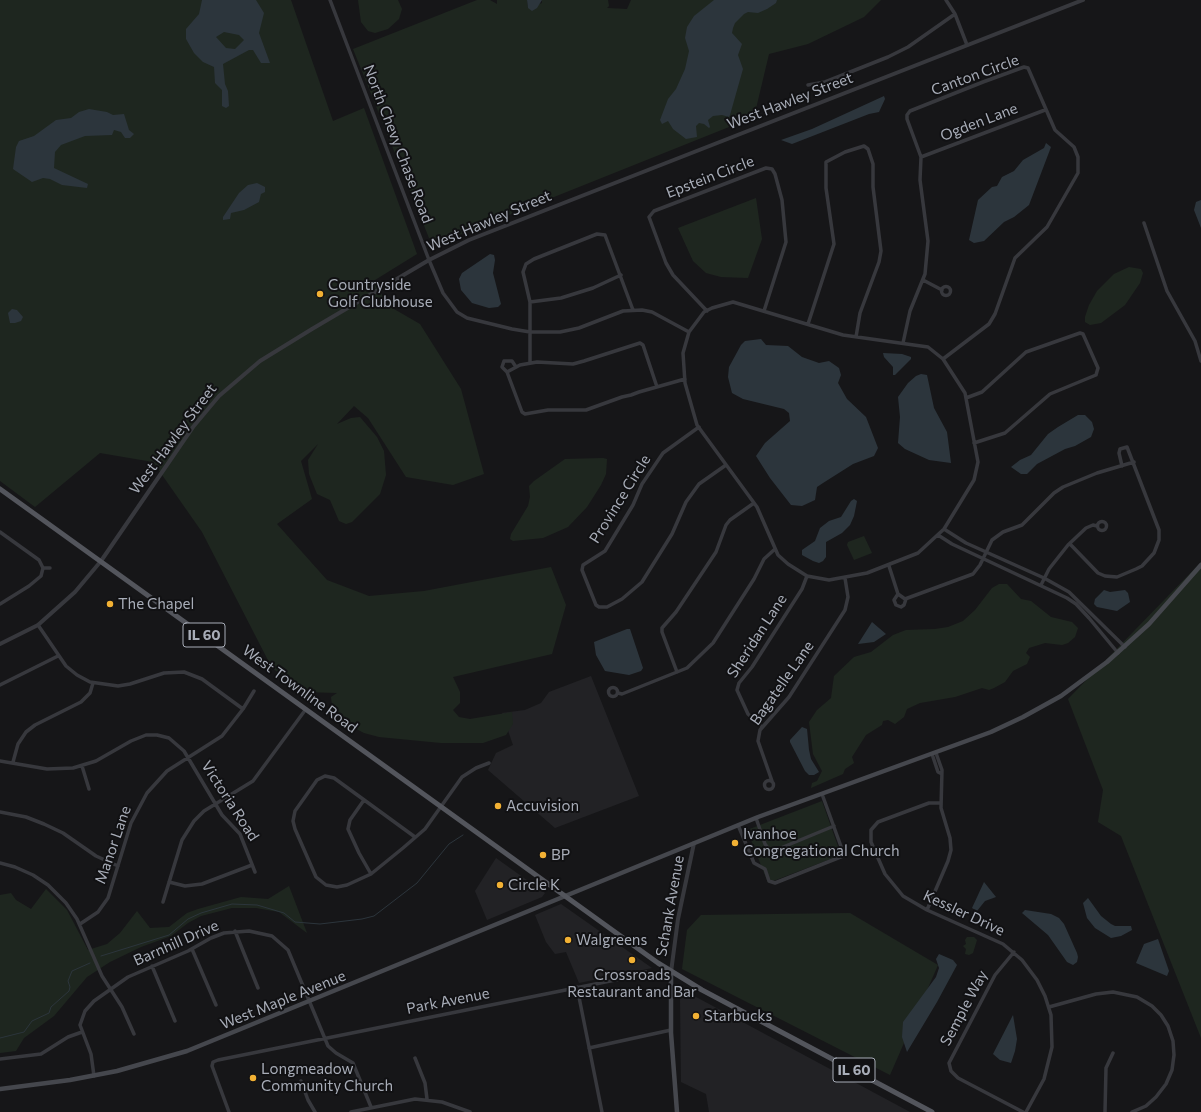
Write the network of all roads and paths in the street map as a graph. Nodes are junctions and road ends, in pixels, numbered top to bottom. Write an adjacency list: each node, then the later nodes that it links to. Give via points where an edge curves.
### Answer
1 (330, 0): 10 (street, North Chevy Chase Road)
2 (946, 0): 4 (street)
3 (1083, 0): 5 (street, West Hawley Street)
4 (955, 14): 5 (street); 6 (street, via 908,47 888,57 825,82)
5 (967, 45): 10 (street, West Hawley Street, via 494,229)
6 (808, 85)
7 (1046, 110): 8 (street, Ogden Lane); 8 (street, Canton Circle, via 1028,68 998,76 910,111 907,119); 23 (street, Canton Circle, via 1055,130 1074,147 1078,157 1078,173 1047,227 1015,258 989,324)
8 (921, 157): 12 (street, Canton Circle, via 920,180 928,241)
9 (1144, 223): 24 (street, via 1167,291 1195,341)
10 (429, 260): 19 (street, North Chevy Chase Road, via 443,292 457,312 467,318); 47 (street, West Hawley Street, via 260,361 228,386 193,427)
11 (620, 276): 14 (street, via 561,298); 14 (street, via 605,235 597,234 526,264 523,272); 15 (street)
12 (923, 280): 13 (street); 22 (street, Canton Circle, via 910,311)
13 (942, 290)
14 (530, 302): 19 (street)
15 (633, 310): 19 (street, North Chevy Chase Road, via 623,311 579,328 560,332); 20 (street, North Chevy Chase Road, via 652,312)
16 (707, 311): 17 (street, via 733,302); 17 (street, Epstein Circle, via 666,264 649,217 654,211 766,168 772,169 776,177 782,200 786,242); 20 (street)
17 (764, 311): 18 (street)
18 (808, 324): 21 (street); 21 (street, via 834,244 826,188 826,162 864,146 868,149 873,164 880,251 879,262 860,314)
19 (530, 332): 25 (street)
20 (689, 332): 28 (street, via 683,353)
21 (856, 337): 22 (street)
22 (903, 343): 23 (street, via 928,347)
23 (943, 359): 30 (street)
24 (1201, 361)
25 (530, 363): 26 (street); 29 (street, via 575,364 640,343 643,345)
26 (516, 367): 27 (street); 27 (street, via 512,361 504,361 502,367)
27 (507, 372): 29 (street, via 525,414 548,410 586,410)
28 (685, 380): 29 (street); 31 (street)
29 (657, 387)
30 (966, 398): 32 (street); 32 (street, via 982,392 1026,352 1080,333 1083,334 1098,368 1096,375 1050,394 1005,433)
31 (699, 427): 34 (street); 34 (street, Province Circle, via 663,453 642,484 633,505 605,551 583,565 582,570 596,606 607,606 622,599 642,582 672,534 686,502 699,484)
32 (974, 443): 39 (street, via 978,462 974,480)
33 (1134, 462): 35 (street); 35 (street, via 1129,449 1120,449 1118,453); 43 (street, via 1159,530 1159,540 1154,552 1142,566 1117,577 1105,576 1098,573)
34 (726, 465): 37 (street)
35 (1122, 466): 45 (street, via 1063,487 1022,525 1003,532 992,540)
36 (0, 489): 47 (main road, West Townline Road / IL 60)
37 (754, 503): 44 (street); 64 (street, via 726,525 716,552 677,611 662,628)
38 (1097, 526): 43 (street, via 1086,528)
39 (944, 529): 41 (street); 45 (street)
40 (1, 533): 42 (street); 50 (street, via 39,560)
41 (938, 535): 46 (street); 49 (street, via 918,553)
42 (0, 538)
43 (1070, 544): 54 (street)
44 (775, 549): 52 (street, via 788,564); 64 (street, via 764,559 713,643 687,668)
45 (985, 552): 46 (street); 54 (street)
46 (983, 558): 55 (street); 57 (street, via 972,574)
47 (101, 561): 59 (street, West Hawley Street, via 68,600); 69 (main road, West Townline Road / IL 60)
48 (1201, 565): 61 (main road, West Maple Avenue)
49 (888, 566): 53 (street); 56 (street)
50 (43, 568): 51 (street); 58 (street, via 40,576 29,586)
51 (50, 568)
52 (807, 576): 53 (street, via 829,580); 71 (street, Sheridan Lane, via 802,589 739,683 737,690 748,714)
53 (844, 578): 71 (street, Bagatelle Lane, via 848,597 845,610 789,696)
54 (1044, 578): 55 (street); 61 (street, via 1069,592)
55 (1041, 585): 62 (street, via 1076,604)
56 (898, 594): 57 (street); 57 (street, via 894,600 896,605 904,605)
57 (906, 598)
58 (0, 604)
59 (38, 625): 60 (street, West Hawley Street); 63 (street)
60 (0, 644)
61 (1125, 647): 62 (main road, West Maple Avenue)
62 (1119, 653): 72 (main road, West Maple Avenue, via 1046,705 991,732)
63 (58, 656): 65 (street, via 72,671); 66 (street)
64 (678, 672): 68 (street, via 622,694)
65 (93, 683): 70 (street, via 118,686 164,673 184,672 202,679); 75 (street, via 90,693 81,702 26,732 18,744)
66 (0, 685)
67 (254, 691): 70 (street, Manor Lane)
68 (618, 693)
69 (306, 709): 83 (street, via 253,781); 84 (main road, West Townline Road / IL 60)
70 (243, 710): 73 (street, Manor Lane, via 222,736)
71 (762, 727): 78 (street, Bagatelle Lane, via 758,741)
72 (934, 754): 80 (main road, West Maple Avenue); 82 (street, via 942,770)
73 (188, 757): 77 (street, Victoria Road, via 174,741 162,735 151,734); 83 (street, Victoria Road); 93 (street, Manor Lane, via 160,778 141,802 131,823)
74 (0, 760): 75 (street, Victoria Road)
75 (14, 762): 77 (street, Victoria Road, via 54,769)
76 (489, 763): 84 (street, via 462,777)
77 (82, 766): 79 (street)
78 (772, 782)
79 (89, 789)
80 (822, 794): 86 (main road, West Maple Avenue); 88 (street)
81 (364, 800): 89 (street); 95 (street, via 350,820 348,828 358,853); 95 (street, via 334,778 325,776 317,780 295,811 293,821 308,862 316,877 326,885 347,885)
82 (940, 803): 99 (street, via 950,841 950,853); 99 (street, Kessler Drive, via 929,803 878,822 873,826 870,835 880,866 890,882 903,896)
83 (216, 804): 92 (street, Victoria Road, via 222,815 240,834); 96 (street, via 199,816 186,832)
84 (441, 806): 89 (street); 97 (main road, West Townline Road / IL 60)
85 (0, 812): 93 (street, via 26,817 44,824 63,833 96,856)
86 (756, 818): 87 (main road, West Maple Avenue); 88 (street, via 765,844 771,852)
87 (738, 825): 88 (street, via 754,863 765,870 770,881 774,883 843,856); 90 (main road, West Maple Avenue)
88 (834, 826)
89 (415, 837): 95 (street)
90 (694, 844): 97 (main road, West Maple Avenue); 106 (street, Schank Avenue, via 678,919)
91 (0, 863): 100 (street, via 24,870 48,885 66,903)
92 (252, 865): 94 (street, Victoria Road); 96 (street, via 202,884 185,886)
93 (118, 866): 100 (street, Manor Lane, via 108,898 101,908)
94 (255, 872)
95 (371, 874)
96 (169, 882): 98 (street)
97 (565, 897): 106 (main road, IL 60); 110 (main road, West Maple Avenue)
98 (163, 902)
99 (927, 910): 103 (street, Kessler Drive, via 996,940)
100 (80, 924): 109 (street)
101 (236, 931): 102 (street, Barnhill Drive, via 211,938); 108 (street); 110 (street, Barnhill Drive, via 260,932 281,942 292,956)
102 (192, 948): 104 (street, Barnhill Drive); 111 (street)
103 (1014, 952): 112 (street, Kessler Drive, via 1035,976); 134 (street, Semple Way, via 995,975 949,1063 958,1078)
104 (152, 966): 109 (street, Barnhill Drive); 113 (street)
105 (646, 972): 107 (street, Park Avenue)
106 (671, 972): 114 (main road); 133 (main road, IL 60)
107 (577, 987): 117 (street, Park Avenue); 118 (street)
108 (258, 988)
109 (110, 989): 115 (street, Barnhill Drive, via 85,1011 81,1020); 116 (street, via 122,1006)
110 (310, 1002): 117 (street, Barnhill Drive); 122 (main road, West Maple Avenue, via 187,1051)
111 (216, 1005)
112 (1049, 1007): 135 (street, Kessler Drive, via 1053,1036 1050,1062); 137 (street, via 1113,992 1137,997 1161,1015 1173,1041 1172,1070 1156,1097 1146,1106)
113 (175, 1021)
114 (671, 1030): 118 (street); 132 (main road)
115 (82, 1032): 121 (street, via 68,1037 41,1054); 122 (street, Barnhill Drive, via 91,1054)
116 (134, 1034)
117 (325, 1038): 126 (street, Barnhill Drive, via 330,1049 353,1063); 127 (street, Park Avenue, via 218,1060 212,1064)
118 (589, 1048): 131 (street)
119 (1113, 1053): 136 (street, via 1106,1068)
120 (415, 1058): 125 (street, via 426,1082)
121 (0, 1059)
122 (94, 1076): 124 (main road, West Maple Avenue)
123 (301, 1081): 128 (street)
124 (0, 1089)
125 (427, 1099): 126 (street, via 403,1100); 130 (street, via 452,1104)
126 (371, 1107): 129 (street)
127 (229, 1112)
128 (315, 1112)
129 (351, 1112)
130 (470, 1112)
131 (602, 1112)
132 (677, 1112)
133 (932, 1112)
134 (1022, 1112)
135 (1026, 1112)
136 (1105, 1112)
137 (1132, 1112)

